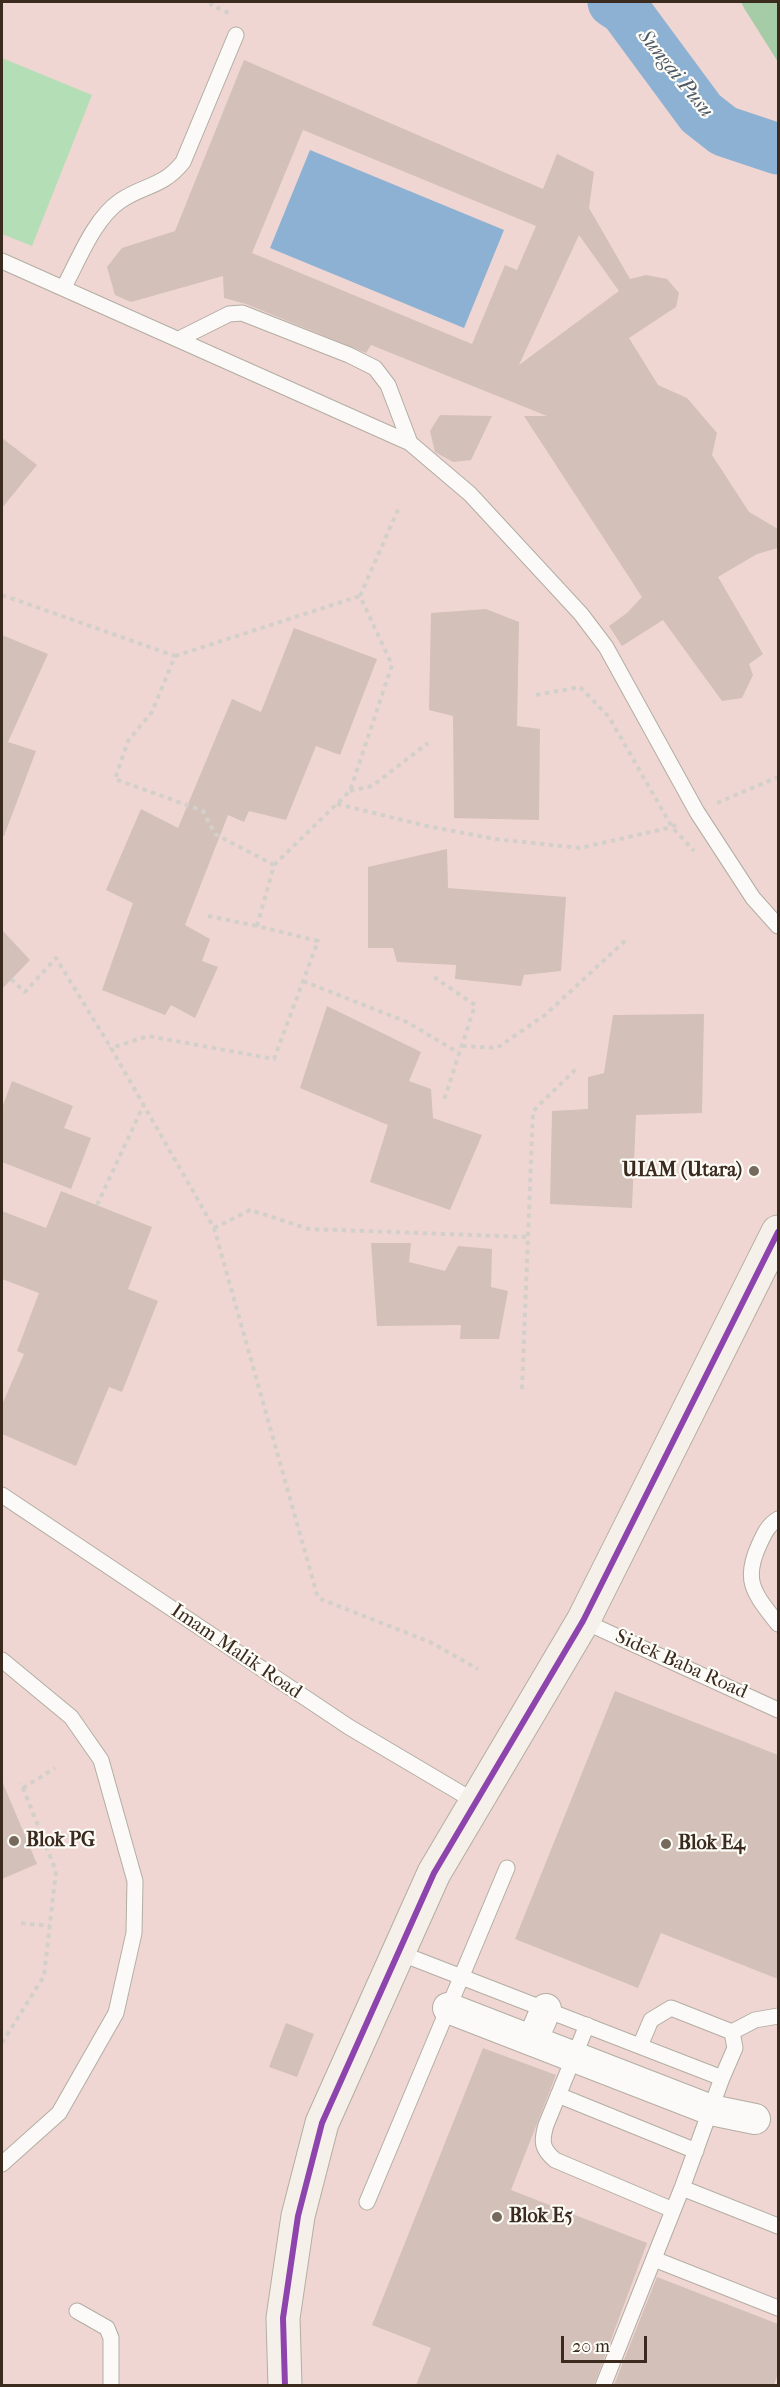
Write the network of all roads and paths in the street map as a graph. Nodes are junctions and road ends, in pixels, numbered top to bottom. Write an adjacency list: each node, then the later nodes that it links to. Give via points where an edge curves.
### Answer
1 (236, 35): 3 (lane, via 183,162 171,177 121,200 105,215)
2 (2, 261): 3 (lane)
3 (63, 287): 4 (lane)
4 (179, 339): 5 (lane); 5 (lane, via 229,314 242,313 349,355 375,368 388,385)
5 (410, 443): 15 (lane, via 470,494 581,614 606,647)
6 (400, 505): 8 (path)
7 (2, 595): 9 (path)
8 (360, 596): 9 (path); 13 (path, via 392,665)
9 (175, 656): 18 (path, via 152,712 128,741 115,779 203,811 215,834)
10 (536, 695): 16 (path, via 580,687 609,717)
11 (428, 743): 13 (path, via 372,786)
12 (778, 777): 15 (path)
13 (350, 791): 14 (path)
14 (337, 804): 16 (path, via 495,839 580,848); 18 (path)
15 (697, 812): 16 (path); 21 (lane, via 753,898)
16 (672, 827): 17 (path)
17 (695, 852)
18 (274, 865): 20 (path)
19 (208, 916): 20 (path)
20 (257, 926): 25 (path, via 318,941)
21 (778, 926)
22 (628, 938): 26 (path, via 545,1015 497,1048)
23 (434, 977): 26 (path, via 475,1005)
24 (11, 979): 27 (path, via 25,992 56,958)
25 (303, 981): 27 (path, via 274,1059 148,1036); 28 (path, via 407,1022)
26 (462, 1046): 28 (path)
27 (111, 1048): 31 (path)
28 (459, 1053): 30 (path)
29 (578, 1068): 35 (path, via 533,1111)
30 (443, 1103)
31 (144, 1104): 32 (path); 33 (path)
32 (97, 1205)
33 (214, 1228): 35 (path, via 250,1210 309,1229); 42 (path, via 318,1598 430,1642)
34 (778, 1232): 39 (street)
35 (528, 1237): 36 (path)
36 (522, 1389)
37 (2, 1495): 45 (lane, Imam Malik Road, via 349,1727)
38 (778, 1519): 40 (lane, via 767,1528 752,1562 750,1580 756,1596)
39 (583, 1621): 43 (lane, Sidek Baba Road); 45 (street)
40 (778, 1624)
41 (2, 1660): 65 (lane, via 71,1717 101,1760 135,1881 134,1933 116,2013 59,2113)
42 (478, 1669)
43 (778, 1710)
44 (55, 1768): 48 (path, via 22,1786 56,1871)
45 (474, 1801): 49 (street)
46 (507, 1868): 50 (lane)
47 (21, 1923): 48 (path)
48 (50, 1926): 57 (path, via 44,1976)
49 (397, 1952): 50 (lane); 74 (street, via 322,2123 298,2216 283,2318)
50 (462, 1977): 51 (lane); 52 (lane)
51 (448, 2008): 56 (street); 67 (lane)
52 (546, 2009): 54 (lane); 56 (street)
53 (778, 2016): 55 (lane, via 755,2020)
54 (587, 2025): 58 (lane); 59 (lane)
55 (732, 2032): 58 (lane, via 671,2008 651,2020); 60 (lane, via 735,2048)
56 (533, 2039): 59 (street)
57 (2, 2043)
58 (640, 2046): 60 (lane)
59 (574, 2055): 61 (lane); 62 (street)
60 (722, 2078): 62 (lane)
61 (558, 2095): 64 (lane); 68 (lane, via 542,2141 546,2152 555,2160)
62 (711, 2110): 63 (street); 64 (lane)
63 (755, 2119)
64 (696, 2151): 66 (lane)
65 (2, 2164)
66 (682, 2188): 68 (lane); 69 (lane)
67 (367, 2202)
68 (673, 2210): 70 (lane)
69 (778, 2226)
70 (654, 2259): 71 (lane); 75 (lane)
71 (778, 2308)
72 (77, 2311): 73 (lane, via 107,2328 111,2338)
73 (111, 2385)
74 (285, 2385)
75 (603, 2385)

